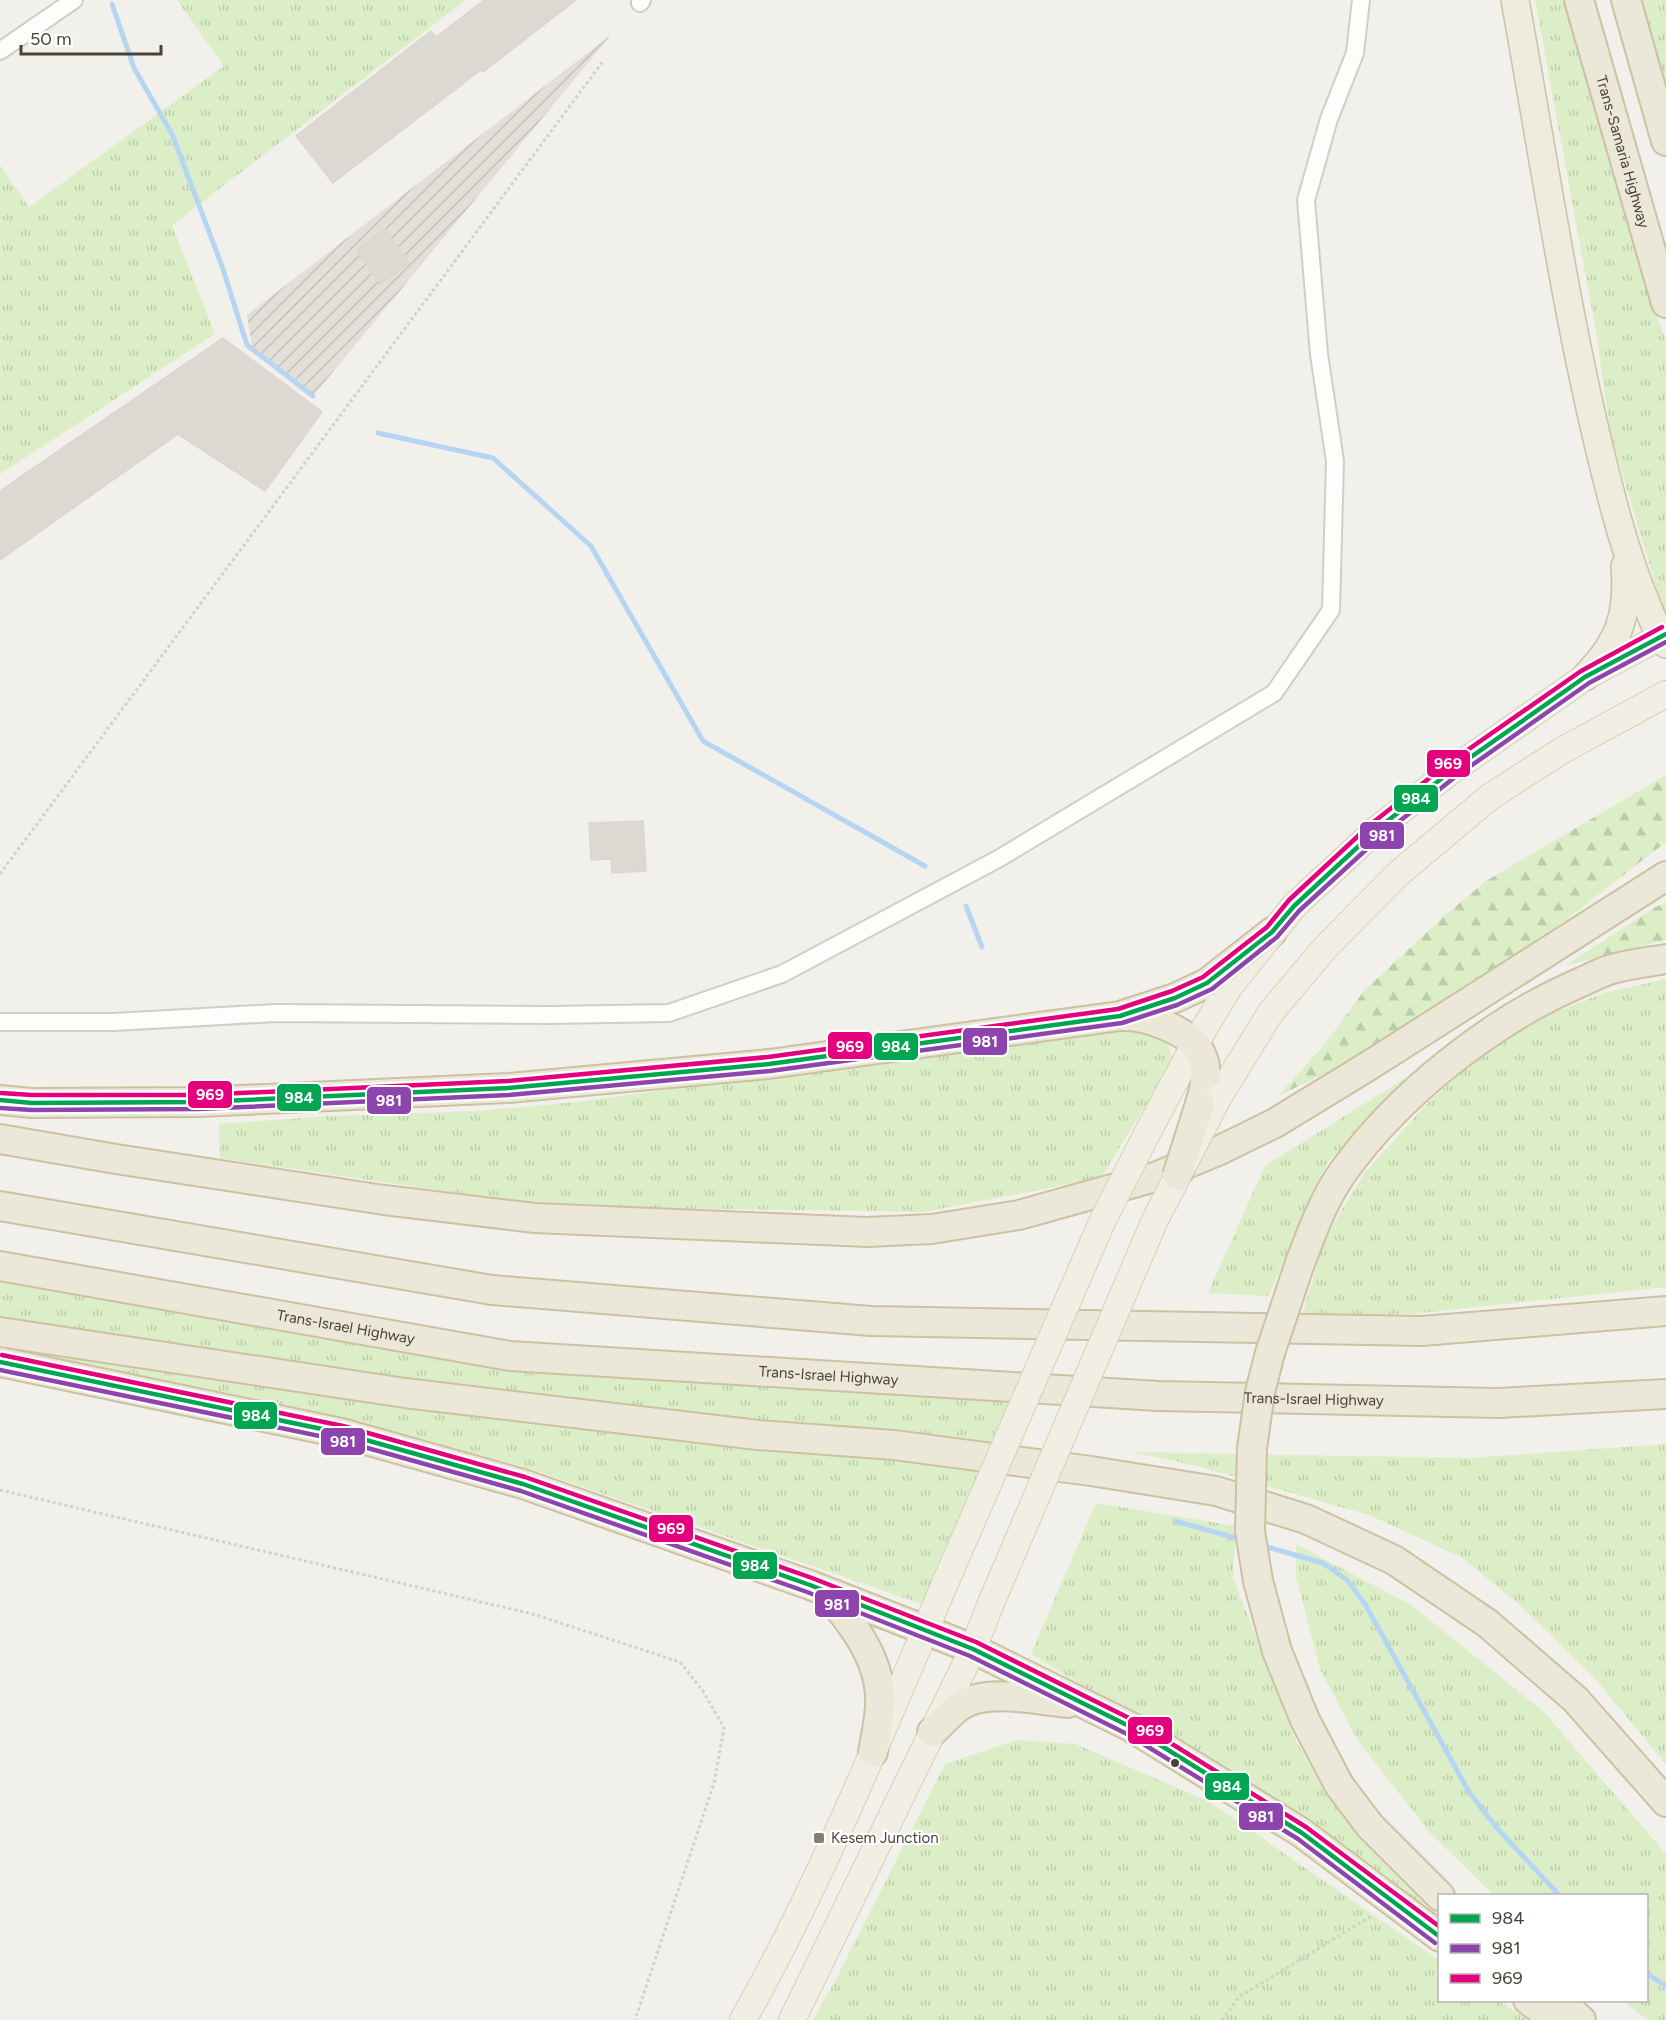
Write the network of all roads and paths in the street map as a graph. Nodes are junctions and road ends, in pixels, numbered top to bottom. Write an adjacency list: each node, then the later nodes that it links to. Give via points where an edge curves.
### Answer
1 (74, 0): 6 (street)
2 (1361, 0): 19 (street, via 1355,53 1329,119 1306,200 1319,354 1335,461 1330,610 1274,693 998,859 782,974 669,1013 276,1013 114,1022)
3 (1515, 0): 10 (highway, via 1571,321)
4 (1579, 0): 9 (highway, Trans-Samaria Highway)
5 (1626, 0): 8 (highway)
6 (0, 51)
7 (604, 60): 14 (path)
8 (1666, 141)
9 (1666, 303)
10 (1623, 541): 11 (highway, via 1642,596); 12 (highway, via 1626,601 1622,625 1614,643)
11 (1664, 638): 12 (main road)
12 (1585, 677): 16 (main road, via 1451,771 1377,830 1294,906)
13 (1666, 694): 22 (main road, via 1563,750 1491,796 1399,873 1325,948 1271,1012)
14 (0, 874)
15 (1666, 876): 23 (highway, via 1275,1123 1155,1177 1019,1215 976,1222 867,1232 535,1218 384,1200)
16 (1272, 932): 18 (highway, via 1207,983); 20 (main road, via 1229,987)
17 (1666, 959): 39 (highway, bridge, via 1611,969 1546,997 1480,1039 1379,1126 1342,1174 1319,1213 1260,1392 1252,1448 1251,1531 1258,1581 1277,1651 1339,1785 1370,1826)
18 (1120, 1016): 20 (highway, via 1138,1016 1169,1026); 21 (highway, via 769,1064 508,1088 198,1102)
19 (0, 1022)
20 (1195, 1044): 22 (highway, via 1202,1055 1204,1092); 33 (main road, bridge, via 1102,1222)
21 (0, 1100)
22 (1209, 1101): 24 (highway, bridge)
23 (0, 1139)
24 (1177, 1176): 34 (main road, bridge, via 1132,1272)
25 (0, 1206): 27 (highway, via 492,1290 871,1321 1422,1330)
26 (0, 1266): 30 (highway, Trans-Israel Highway, via 510,1356 1158,1396 1498,1403)
27 (1666, 1311)
28 (0, 1332): 38 (highway, via 405,1393 759,1436 894,1445 1216,1491 1306,1519 1384,1556 1487,1623 1575,1699)
29 (0, 1362): 32 (highway, via 353,1437 523,1484)
30 (1666, 1394)
31 (0, 1490): 44 (path, via 533,1614 680,1662 703,1691 724,1728 714,1782)
32 (825, 1590): 33 (highway); 37 (highway, via 853,1624 877,1671 881,1698)
33 (925, 1630): 34 (highway); 37 (main road)
34 (973, 1649): 35 (highway); 36 (main road)
35 (1084, 1704): 36 (highway, via 981,1697 961,1706); 41 (highway, via 1131,1727 1302,1833)
36 (932, 1732): 46 (main road)
37 (873, 1752): 45 (main road, via 778,1958)
38 (1666, 1802)
39 (1438, 1894)
40 (1380, 1910): 47 (path, via 1239,1997)
41 (1438, 1935)
42 (1529, 2002): 48 (highway)
43 (1560, 2002): 49 (highway)
44 (635, 2020)
45 (743, 2020)
46 (792, 2020)
47 (1222, 2020)
48 (1555, 2020)
49 (1581, 2020)

